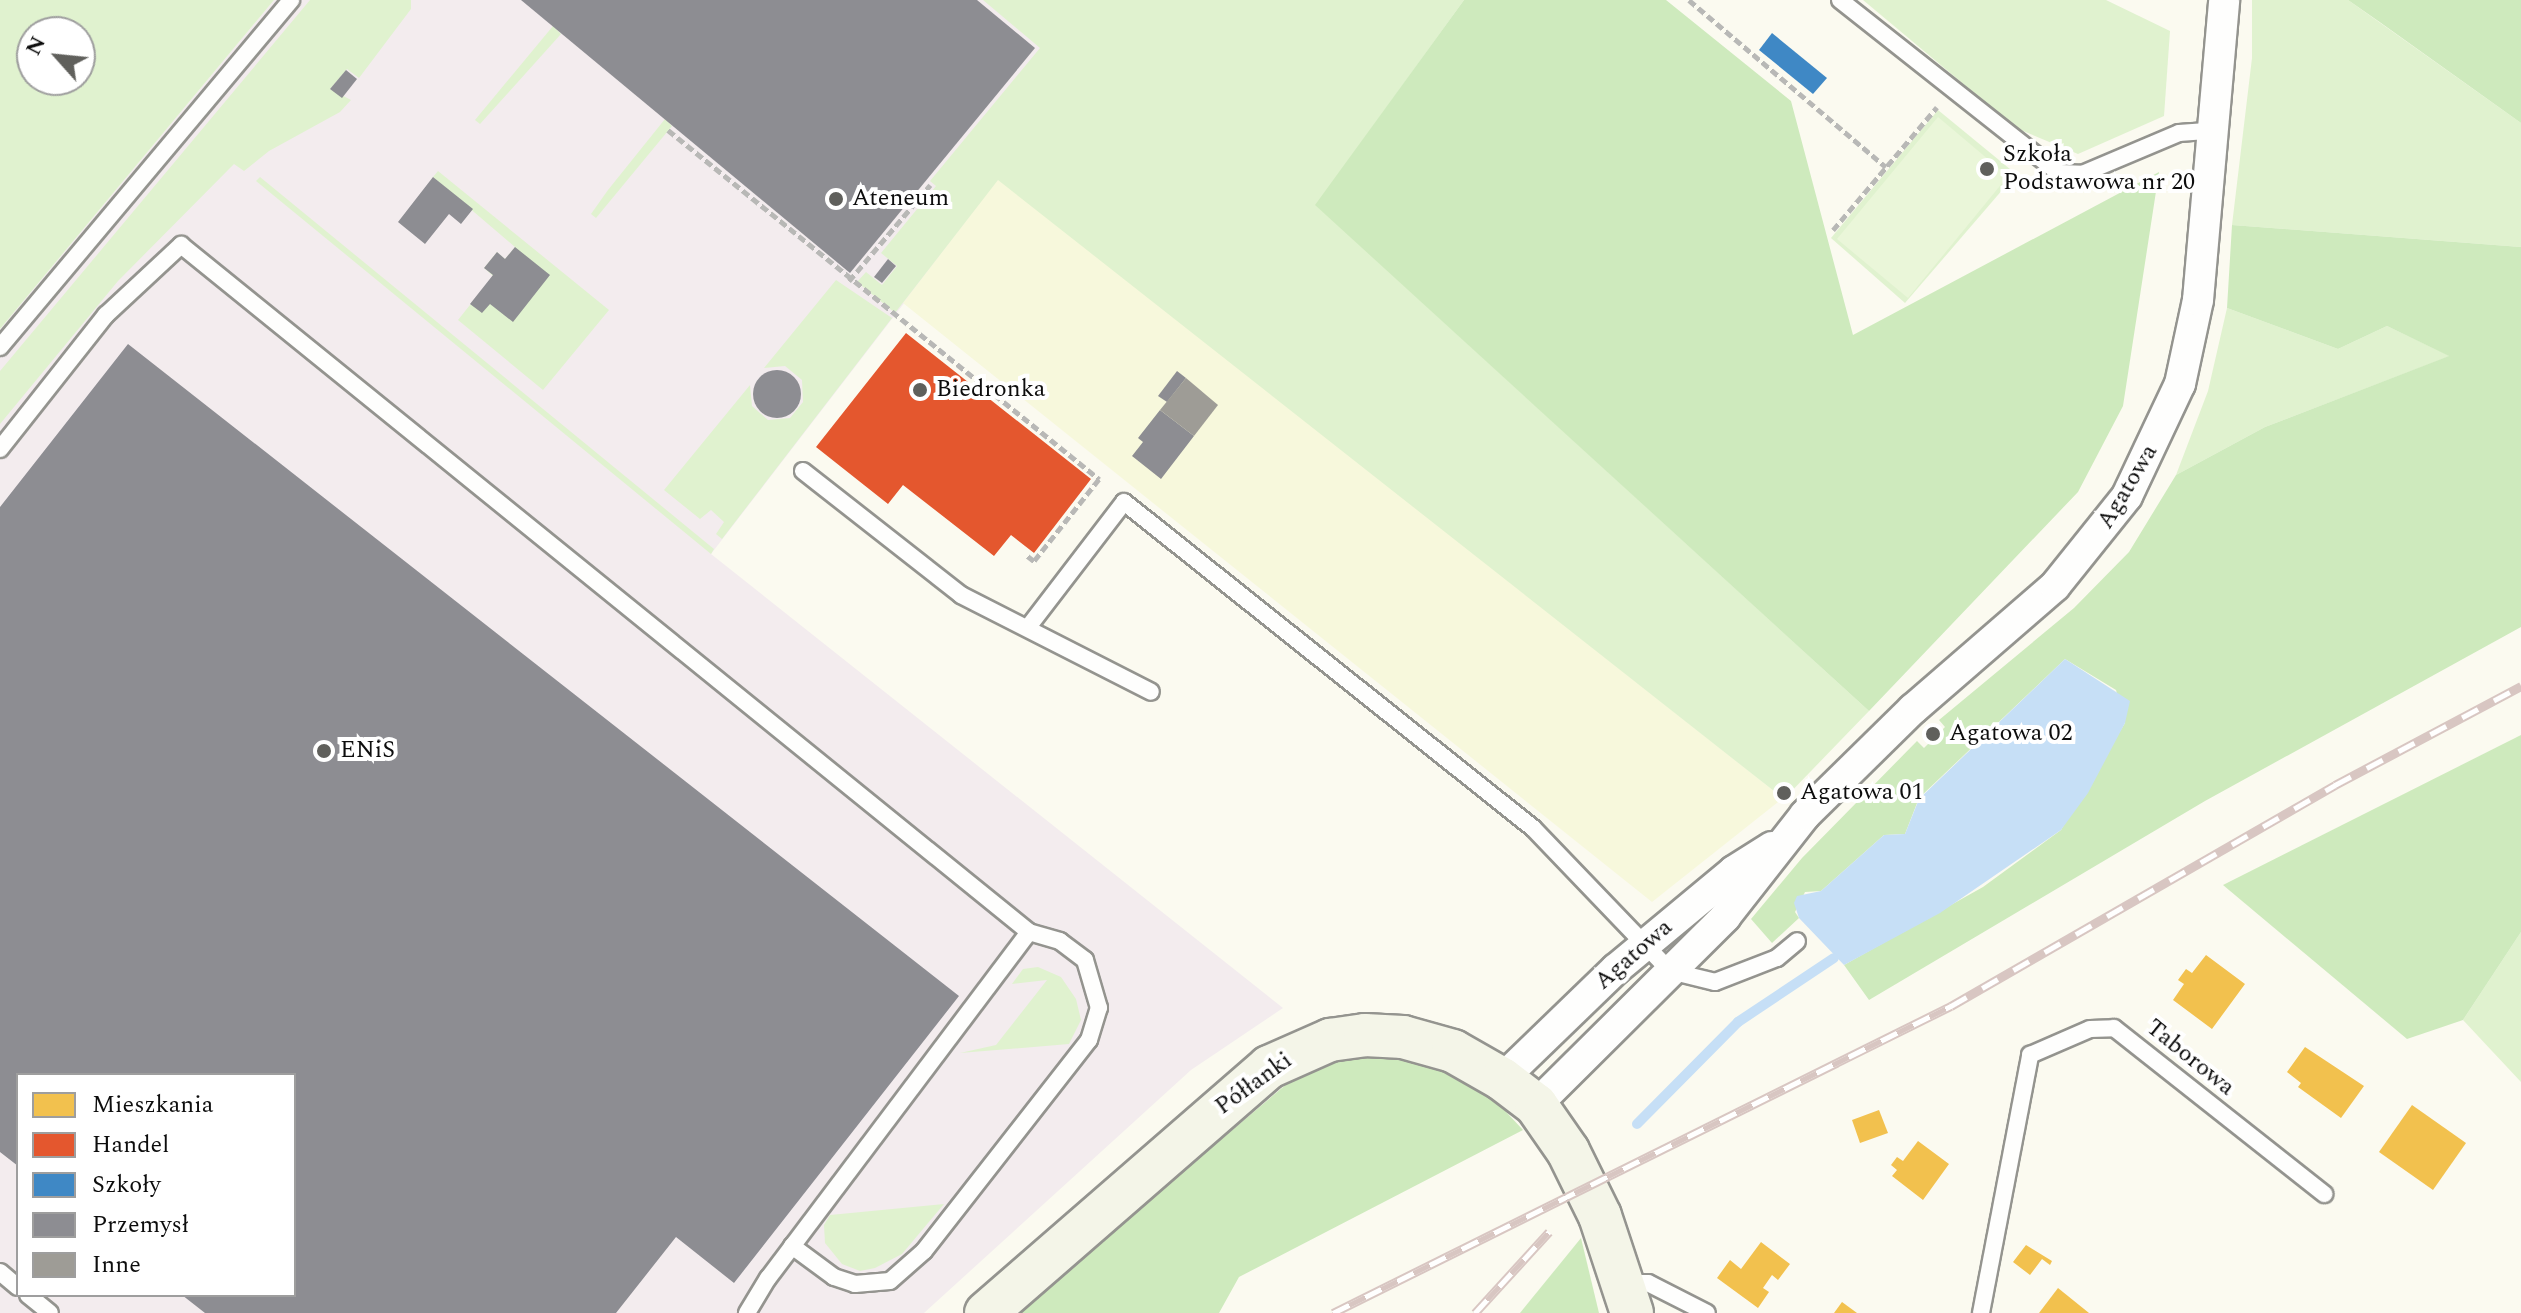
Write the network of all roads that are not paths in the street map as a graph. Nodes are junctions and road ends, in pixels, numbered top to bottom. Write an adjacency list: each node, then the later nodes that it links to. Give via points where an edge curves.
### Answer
1 (291, 0): 5 (lane)
2 (1840, 0): 4 (lane, via 2059,173 2082,174 2179,133)
3 (2224, 0): 4 (street, Agatowa)
4 (2210, 131): 10 (street, Agatowa, via 2198,300 2190,342 2164,425 2127,496 2055,586 1913,709)
5 (0, 347)
6 (0, 449): 11 (lane, via 106,315 181,245)
7 (803, 471): 8 (lane, via 961,595)
8 (1029, 626): 9 (lane); 13 (lane, via 1124,502 1533,828)
9 (1151, 692)
10 (1778, 844): 13 (street, Agatowa, via 1734,871); 14 (street, Agatowa, via 1725,917)
11 (1029, 932): 18 (lane); 18 (lane, via 1060,941 1085,960 1099,1008 1089,1040 924,1251 890,1281 855,1284 834,1277)
12 (1797, 941): 14 (lane, via 1777,958 1715,982)
13 (1645, 945): 14 (lane); 15 (street, Agatowa)
14 (1670, 971): 16 (street, Agatowa)
15 (1502, 1079): 16 (street, Półłanki); 25 (street, Półłanki, via 1453,1051 1403,1037 1365,1035 1299,1051 1236,1093)
16 (1536, 1105): 22 (street, Półłanki, via 1574,1163)
17 (2324, 1194): 27 (lane, Taborowa, via 2114,1028 2090,1029 2030,1055)
18 (792, 1246): 24 (lane)
19 (0, 1272): 20 (lane)
20 (16, 1285)
21 (30, 1297): 23 (lane)
22 (1628, 1298): 26 (lane, via 1648,1283)
23 (50, 1313)
24 (747, 1313)
25 (986, 1313)
26 (1707, 1313)
27 (1981, 1313)

